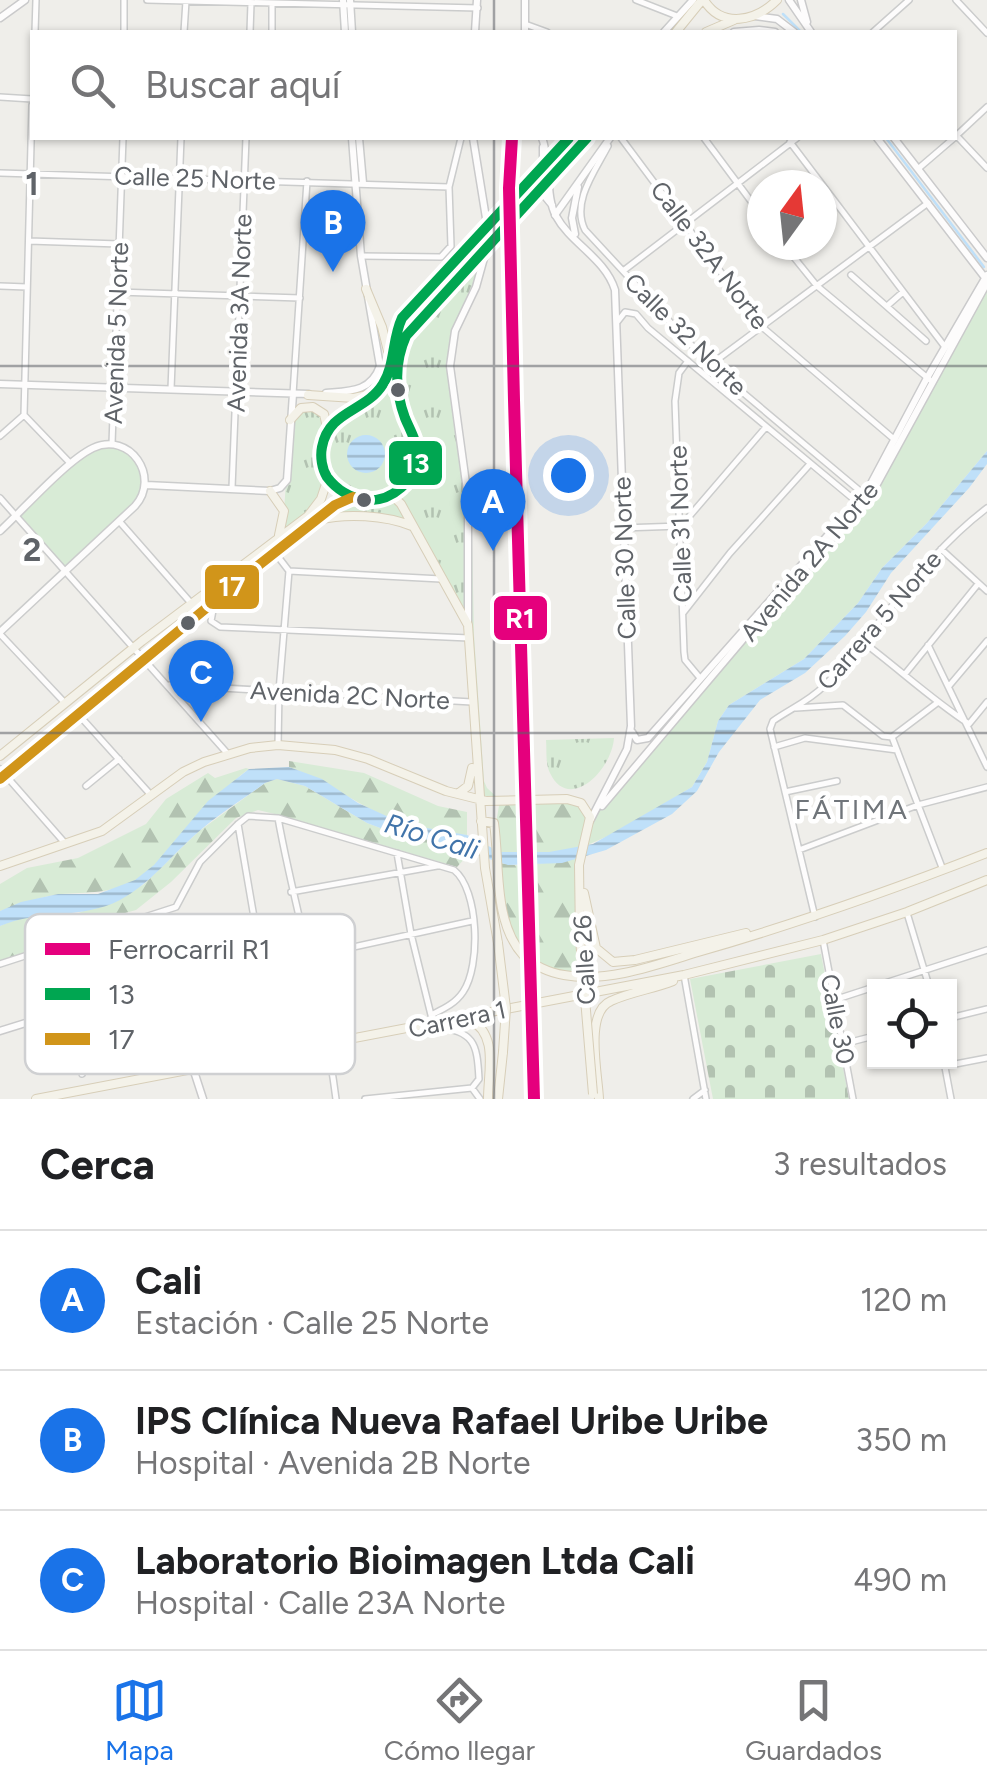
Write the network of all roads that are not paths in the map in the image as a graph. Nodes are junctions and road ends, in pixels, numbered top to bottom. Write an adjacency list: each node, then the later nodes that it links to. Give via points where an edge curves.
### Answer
1 (25, 0): 22 (main road)
2 (36, 0): 25 (street)
3 (124, 0): 26 (street)
4 (147, 0): 14 (street)
5 (525, 0): 24 (main road)
6 (636, 0): 21 (street)
7 (693, 0): 21 (main road)
8 (703, 0): 23 (main road, via 719,16); 34 (main road)
9 (777, 0): 20 (main road)
10 (789, 0): 37 (main road)
11 (801, 0): 38 (main road)
12 (908, 0): 39 (street)
13 (956, 0): 40 (street)
14 (186, 1): 15 (street); 27 (street)
15 (251, 3): 18 (street); 28 (street)
16 (347, 3): 17 (street); 18 (street); 30 (main road); 31 (main road)
17 (409, 3): 19 (street)
18 (272, 4): 29 (street)
19 (478, 4): 32 (main road)
20 (754, 16): 23 (main road); 36 (main road, via 777,19)
21 (680, 17): 33 (main road)
22 (0, 18)
23 (736, 19): 35 (main road)
24 (525, 28)
25 (35, 30)
26 (124, 30)
27 (184, 30)
28 (250, 30)
29 (272, 30)
30 (344, 30)
31 (352, 30)
32 (475, 30)
33 (666, 30)
34 (677, 30)
35 (711, 30)
36 (791, 30)
37 (810, 30)
38 (810, 30)
39 (875, 30)
40 (987, 33)
41 (0, 97): 42 (street)
42 (30, 102)
43 (987, 107): 44 (street)
44 (957, 134)
45 (957, 138): 65 (street)
46 (31, 140): 67 (street)
47 (123, 140): 68 (street, Avenida 5 Norte)
48 (181, 140): 69 (street)
49 (246, 140): 70 (street, Avenida 3A Norte)
50 (356, 140): 73 (main road)
51 (461, 140): 75 (street)
52 (473, 140): 154 (main road, via 486,240 450,366 468,498)
53 (543, 140): 78 (main road)
54 (567, 140): 106 (main road, bridge, via 402,318)
55 (585, 140): 130 (main road, bridge, via 413,326 396,365 417,455 410,477)
56 (610, 140): 74 (main road)
57 (610, 140): 87 (street, Calle 32 Norte, via 579,216)
58 (622, 140): 79 (street, Calle 32A Norte)
59 (705, 140): 72 (street)
60 (793, 140): 72 (street); 83 (street)
61 (879, 140): 77 (main road)
62 (896, 140): 64 (main road)
63 (950, 140): 64 (street)
64 (919, 168): 85 (main road)
65 (987, 168)
66 (0, 173): 67 (street, Calle 25 Norte)
67 (30, 174): 68 (street, Calle 25 Norte); 80 (street)
68 (122, 175): 69 (street, Calle 25 Norte); 81 (street, Avenida 5 Norte)
69 (180, 177): 70 (street, Calle 25 Norte); 97 (street)
70 (244, 179): 71 (street, Calle 25 Norte); 98 (street, Avenida 3A Norte)
71 (307, 181): 73 (street, Calle 25 Norte); 99 (street)
72 (736, 182): 76 (street); 79 (street)
73 (359, 183): 75 (street, Calle 25 Norte); 84 (main road)
74 (578, 186): 78 (main road); 82 (main road, via 572,218)
75 (449, 187): 84 (street, via 448,252 440,258)
76 (747, 196)
77 (928, 202): 83 (street); 89 (main road)
78 (554, 211): 82 (main road, Calle 32 Norte)
79 (684, 224): 87 (street); 102 (street, Calle 32A Norte)
80 (29, 241): 81 (street); 93 (street)
81 (119, 244): 95 (street, Avenida 5 Norte)
82 (580, 244): 90 (main road, Calle 32 Norte)
83 (868, 246): 92 (street); 96 (street)
84 (361, 256): 94 (main road)
85 (987, 258)
86 (796, 260): 92 (street)
87 (623, 271): 107 (street, Calle 32 Norte)
88 (851, 275): 100 (street)
89 (986, 279): 104 (main road, Avenida 2A Norte)
90 (614, 285): 101 (main road, Calle 30 Norte)
91 (0, 286): 93 (street)
92 (816, 286): 102 (street); 108 (street)
93 (28, 287): 110 (street)
94 (366, 289): 106 (main road); 115 (main road, via 377,375 357,390)
95 (118, 292): 97 (street); 111 (street, Avenida 5 Norte)
96 (904, 292): 100 (street); 104 (street)
97 (175, 293): 98 (street); 112 (street)
98 (239, 297): 99 (street); 113 (street, Avenida 3A Norte)
99 (300, 298): 114 (street)
100 (887, 306): 103 (street)
101 (617, 324): 105 (street, Calle 32 Norte, via 632,312); 141 (main road, Calle 30 Norte)
102 (761, 326): 107 (street); 122 (street, Calle 32A Norte)
103 (926, 341)
104 (947, 349): 108 (main road, Avenida 2A Norte)
105 (688, 361): 119 (street, Calle 32 Norte); 139 (street, Calle 31 Norte, via 675,385)
106 (389, 365): 116 (main road)
107 (710, 365): 131 (street, Calle 32 Norte)
108 (929, 380): 122 (main road, Avenida 2A Norte)
109 (0, 384): 110 (main road)
110 (25, 385): 111 (main road); 117 (street)
111 (115, 388): 112 (main road); 123 (street, Avenida 5 Norte)
112 (171, 390): 113 (main road)
113 (236, 392): 114 (main road); 128 (street, Avenida 3A Norte)
114 (292, 394): 115 (main road); 118 (main road)
115 (308, 394): 116 (main road)
116 (376, 394): 120 (main road)
117 (24, 415): 121 (street); 124 (street)
118 (290, 420): 120 (main road, via 300,408 316,408); 129 (main road, via 284,485)
119 (766, 427): 125 (street, Calle 32 Norte); 139 (street)
120 (326, 432): 126 (main road, via 321,456)
121 (0, 436)
122 (896, 440): 131 (main road, Avenida 2A Norte)
123 (112, 444): 124 (main road, Avenida 5 Norte); 127 (main road, via 140,461)
124 (71, 464): 136 (main road, Avenida 5 Norte)
125 (810, 464): 134 (street, Calle 32 Norte); 153 (street)
126 (328, 478): 132 (main road); 143 (main road, via 313,511)
127 (146, 485): 128 (main road); 137 (main road)
128 (232, 488): 129 (main road)
129 (270, 491): 143 (main road, via 284,511)
130 (392, 495): 132 (main road); 140 (main road)
131 (866, 496): 134 (main road, Avenida 2A Norte)
132 (353, 497): 138 (main road)
133 (0, 498): 136 (street)
134 (859, 503): 164 (main road, Avenida 2A Norte)
135 (987, 508): 144 (street, Carrera 5 Norte)
136 (16, 516): 142 (main road, Avenida 5 Norte); 146 (street)
137 (119, 521): 146 (main road); 152 (street)
138 (314, 521): 140 (main road, via 334,516); 145 (main road)
139 (681, 526): 141 (street); 153 (street, Calle 31 Norte)
140 (414, 527): 148 (main road)
141 (622, 528): 175 (main road, Calle 30 Norte)
142 (0, 531)
143 (278, 536): 152 (main road)
144 (941, 550): 149 (street); 159 (street, Carrera 5 Norte)
145 (276, 553): 147 (street); 151 (main road)
146 (66, 571): 156 (main road); 161 (street)
147 (290, 571): 148 (street); 155 (street)
148 (444, 579): 154 (main road)
149 (978, 584): 150 (street); 160 (street)
150 (987, 591)
151 (216, 601): 155 (street, via 210,616 216,626); 162 (main road)
152 (191, 603): 161 (main road)
153 (684, 613): 164 (street, Calle 31 Norte, via 684,660)
154 (468, 624): 157 (main road)
155 (283, 629): 157 (street); 167 (street)
156 (0, 633): 170 (street)
157 (469, 638): 168 (main road)
158 (987, 641): 166 (street)
159 (862, 642): 163 (street); 172 (street, Carrera 5 Norte)
160 (928, 645): 163 (street); 166 (street)
161 (134, 648): 162 (street); 170 (main road)
162 (146, 660): 165 (street); 173 (main road)
163 (906, 674): 171 (street)
164 (703, 681): 175 (main road, Avenida 2A Norte, via 648,738 634,738); 195 (main road, Avenida 2A Norte)
165 (169, 685): 167 (street, Avenida 2C Norte); 180 (street)
166 (950, 686): 174 (street)
167 (279, 691): 168 (street, Avenida 2C Norte); 177 (street)
168 (472, 702): 181 (main road)
169 (987, 702): 174 (street)
170 (65, 703): 182 (main road)
171 (937, 703): 174 (street); 176 (street)
172 (796, 708): 176 (street, via 843,705); 178 (street, Carrera 5 Norte, via 773,721)
173 (78, 714): 183 (street); 185 (main road)
174 (969, 724): 184 (street)
175 (631, 726): 195 (main road, Calle 30 Norte, via 628,748)
176 (892, 737): 179 (street)
177 (278, 745): 180 (main road); 191 (main road, via 351,754)
178 (774, 747): 179 (street, via 805,738); 189 (street)
179 (897, 750): 193 (street)
180 (228, 754): 190 (main road)
181 (475, 754): 191 (main road, via 470,783); 192 (main road)
182 (0, 756)
183 (118, 759): 187 (street); 190 (street)
184 (987, 767)
185 (2, 774): 198 (street)
186 (836, 781): 189 (street)
187 (86, 786)
188 (987, 787): 193 (street)
189 (785, 792): 199 (street)
190 (150, 794): 198 (main road, via 102,831)
191 (458, 794): 192 (main road)
192 (478, 799): 195 (main road, via 574,800); 196 (main road)
193 (918, 805): 199 (street); 204 (street)
194 (278, 818): 197 (street, via 248,816); 200 (street); 208 (street)
195 (592, 818): 206 (main road, Calle 26)
196 (481, 822): 215 (main road, via 490,820 494,827 508,923 519,951 562,975 618,974); 254 (main road, bridge, via 506,1008)
197 (238, 824): 210 (street, via 200,862 176,906); 211 (street)
198 (64, 842): 203 (main road)
199 (799, 850): 213 (street)
200 (397, 853): 202 (street); 205 (street)
201 (987, 853): 204 (main road)
202 (440, 865): 205 (street); 214 (street, via 469,887)
203 (0, 866)
204 (944, 870): 213 (main road)
205 (400, 872): 208 (street); 216 (street)
206 (580, 880): 215 (main road, via 596,948 613,962); 247 (main road, Calle 26, bridge)
207 (987, 880): 209 (main road, Carrera 1)
208 (291, 892): 212 (street)
209 (907, 912): 217 (main road, Carrera 1); 223 (street)
210 (155, 914)
211 (252, 914)
212 (297, 914)
213 (815, 917): 215 (main road)
214 (472, 921): 216 (street); 216 (street, Carrera 1, via 471,978 448,1007 431,1015)
215 (780, 928)
216 (411, 934): 218 (street)
217 (822, 940): 224 (main road, Carrera 1); 228 (street, Calle 30)
218 (355, 947)
219 (986, 950): 221 (street); 223 (street)
220 (25, 956): 222 (street)
221 (987, 960)
222 (0, 964)
223 (926, 970): 225 (street); 226 (street)
224 (684, 975): 231 (main road, Carrera 1); 246 (street); 247 (main road, via 600,1008 594,1023)
225 (899, 979)
226 (928, 979)
227 (867, 990): 228 (street)
228 (834, 1000): 237 (street, Calle 30)
229 (987, 1008): 230 (street)
230 (957, 1016)
231 (470, 1019): 233 (main road, Carrera 1); 248 (main road, via 488,1038)
232 (25, 1023): 234 (main road)
233 (435, 1026): 236 (main road, Carrera 1); 245 (street, via 470,1038 478,1054 479,1079)
234 (0, 1031)
235 (867, 1038): 237 (street)
236 (355, 1039)
237 (843, 1044): 257 (street, Calle 30)
238 (987, 1058): 239 (street)
239 (957, 1062)
240 (946, 1069): 258 (street)
241 (159, 1074): 244 (main road, Carrera 1)
242 (194, 1074): 251 (main road)
243 (332, 1074): 252 (street)
244 (88, 1087): 249 (main road, Carrera 1); 250 (street)
245 (472, 1088): 248 (street); 253 (street)
246 (705, 1090): 255 (street); 256 (street)
247 (595, 1097)
248 (483, 1098)
249 (36, 1099)
250 (91, 1099)
251 (203, 1099)
252 (336, 1099)
253 (365, 1099)
254 (498, 1099)
255 (693, 1099)
256 (706, 1099)
257 (853, 1099)
258 (951, 1099)

